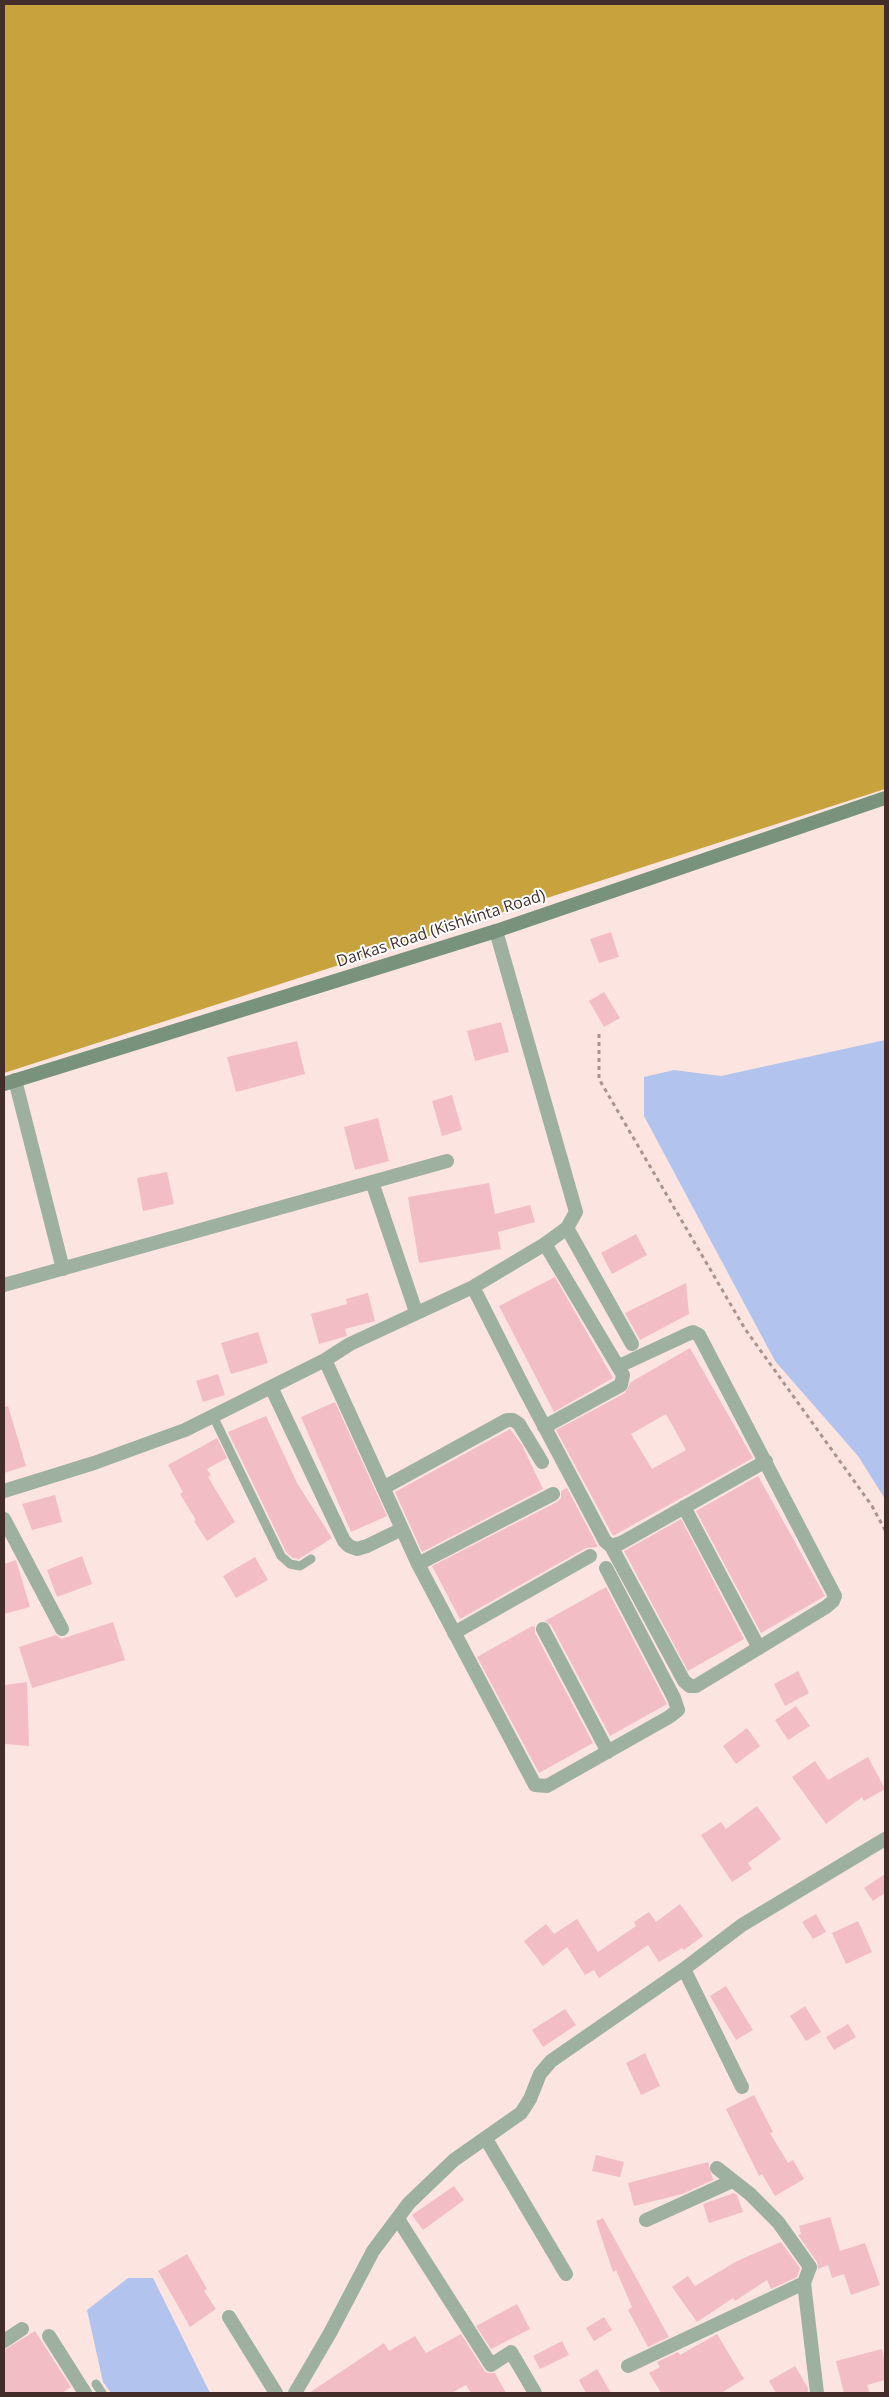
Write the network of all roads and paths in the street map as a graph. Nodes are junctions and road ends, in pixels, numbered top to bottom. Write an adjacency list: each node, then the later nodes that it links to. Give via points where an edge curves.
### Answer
1 (885, 798): 2 (main road, Darkas Road (Kishkinta Road))
2 (496, 931): 4 (main road, Darkas Road (Kishkinta Road)); 7 (street, via 576,1212)
3 (599, 1034): 27 (path, via 599,1080 745,1329 872,1506)
4 (9, 1082): 9 (street)
5 (447, 1161): 6 (street)
6 (372, 1182): 9 (street); 12 (street)
7 (567, 1228): 8 (street); 13 (street)
8 (545, 1244): 11 (street); 15 (street)
9 (63, 1269): 10 (street)
10 (4, 1286)
11 (473, 1287): 12 (street); 18 (street)
12 (416, 1312): 14 (street)
13 (632, 1344)
14 (325, 1360): 16 (street); 21 (street)
15 (619, 1366): 18 (street, via 623,1375 621,1384); 19 (street, via 688,1334 699,1334)
16 (271, 1387): 17 (street); 26 (street, via 344,1541 357,1549)
17 (213, 1416): 22 (street, via 185,1430); 30 (lane, via 281,1556 290,1564 300,1566)
18 (544, 1427): 28 (street, via 605,1541)
19 (766, 1461): 24 (street); 36 (street, via 835,1596 826,1607)
20 (542, 1462): 21 (street, via 519,1424 507,1420)
21 (383, 1488): 26 (street)
22 (4, 1490)
23 (553, 1494): 31 (street)
24 (684, 1508): 28 (street); 36 (street)
25 (4, 1519): 33 (street)
26 (402, 1529): 31 (street)
27 (885, 1530)
28 (611, 1546): 36 (street, via 684,1681 690,1686 696,1686)
29 (590, 1556): 35 (street)
30 (311, 1559)
31 (418, 1564): 35 (street)
32 (606, 1568): 37 (street, via 678,1706 675,1713)
33 (62, 1629)
34 (543, 1629): 37 (street)
35 (454, 1633): 37 (street, via 535,1785 547,1786)
36 (759, 1648)
37 (608, 1752)
38 (885, 1839): 39 (street, via 742,1926)
39 (684, 1969): 40 (street); 41 (street, via 551,2061 540,2074 530,2100 520,2113)
40 (742, 2087)
41 (486, 2139): 44 (street, via 435,2176); 46 (street)
42 (717, 2168): 43 (street)
43 (732, 2181): 45 (street); 47 (street, via 778,2222 810,2267)
44 (398, 2219): 57 (street, via 373,2251); 58 (street, via 491,2365 511,2352)
45 (646, 2220)
46 (566, 2274)
47 (804, 2283): 52 (street); 59 (street)
48 (229, 2317): 56 (street)
49 (22, 2329): 51 (street)
50 (49, 2336): 54 (street)
51 (4, 2342)
52 (628, 2366)
53 (96, 2384): 55 (lane)
54 (85, 2393)
55 (102, 2393)
56 (276, 2393)
57 (296, 2393)
58 (535, 2393)
59 (817, 2393)

